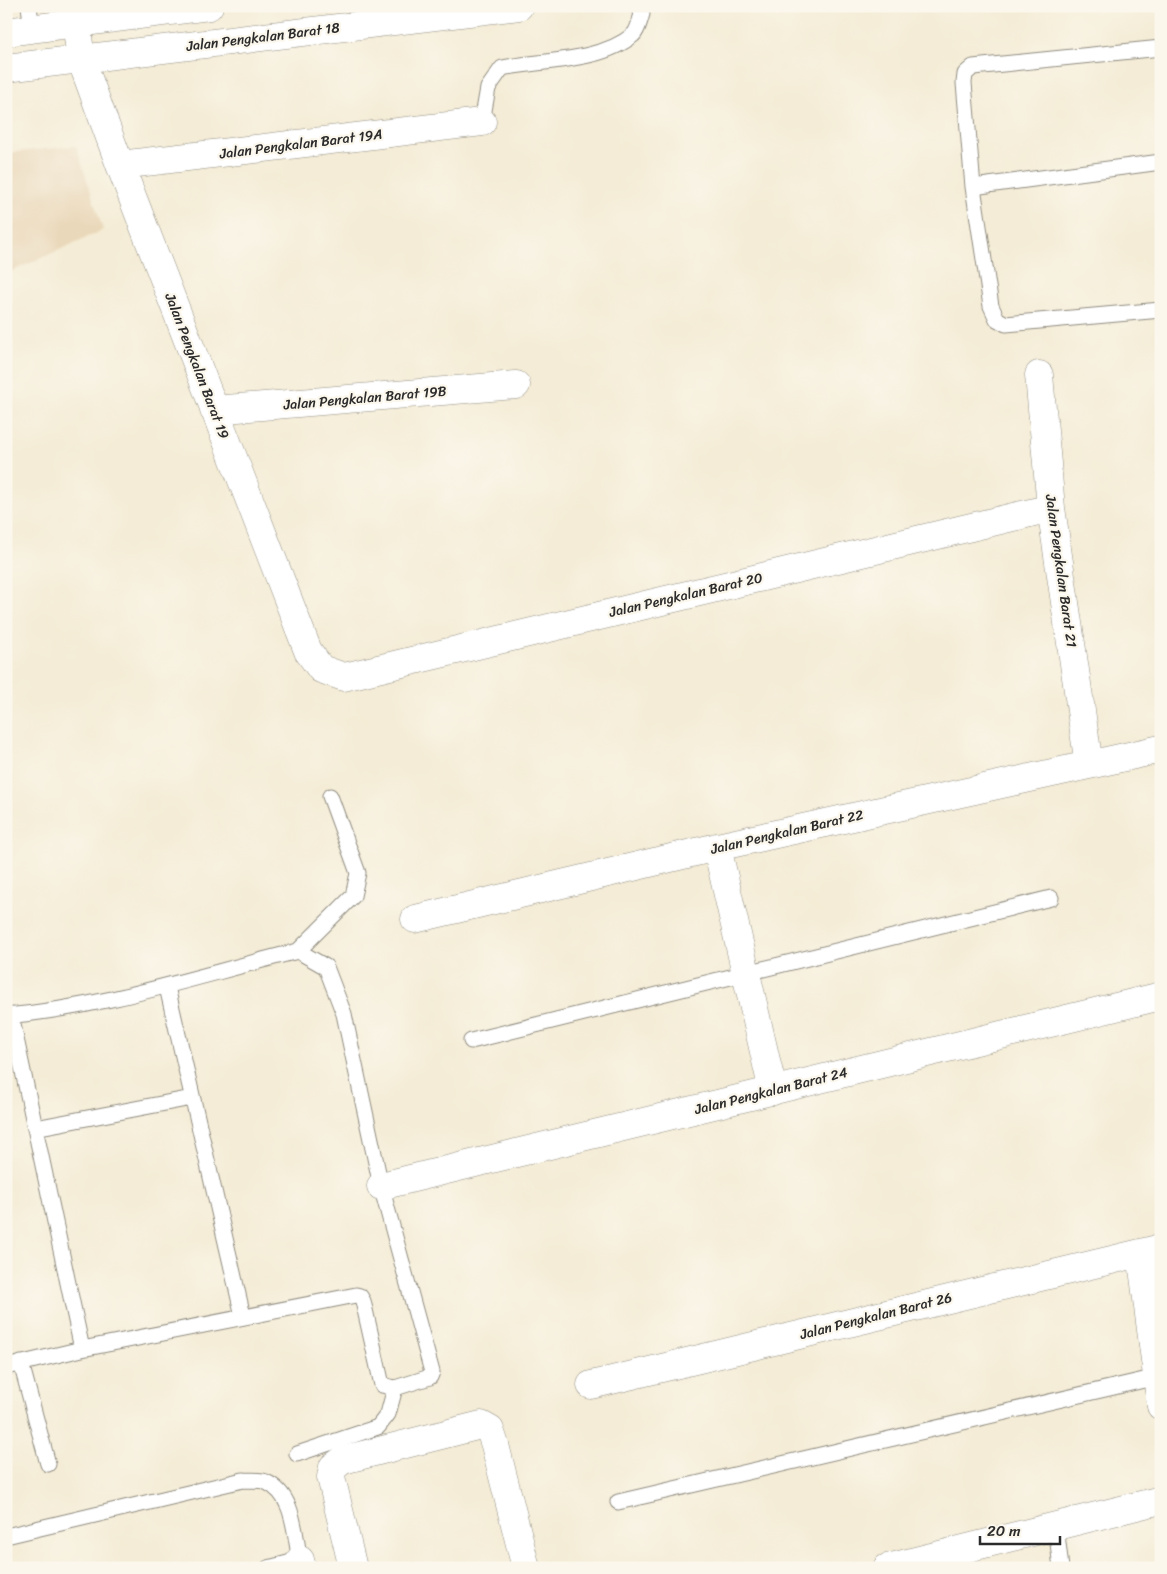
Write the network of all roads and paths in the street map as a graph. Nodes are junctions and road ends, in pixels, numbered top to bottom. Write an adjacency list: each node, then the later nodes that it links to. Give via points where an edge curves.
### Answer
1 (209, 6): 5 (street)
2 (519, 6): 7 (street, Jalan Pengkalan Barat 18)
3 (639, 6): 9 (lane, via 642,14 635,34 607,51 502,68 488,88)
4 (22, 22): 5 (street)
5 (76, 22): 7 (street, Jalan Pengkalan Barat 19)
6 (1161, 48): 12 (lane, via 973,67 965,74 964,83)
7 (81, 59): 8 (street, Jalan Pengkalan Barat 18); 11 (street, Jalan Pengkalan Barat 19)
8 (6, 68)
9 (482, 122): 11 (street, Jalan Pengkalan Barat 19A)
10 (1161, 162): 12 (lane)
11 (120, 165): 16 (street, Jalan Pengkalan Barat 19)
12 (973, 187): 13 (lane, via 991,306 997,319 1006,324)
13 (1161, 310)
14 (1039, 375): 17 (street, Jalan Pengkalan Barat 21)
15 (516, 385): 16 (street, Jalan Pengkalan Barat 19B)
16 (214, 410): 18 (street, Jalan Pengkalan Barat 19, via 308,651)
17 (1051, 508): 18 (street, Jalan Pengkalan Barat 20, via 344,676); 20 (street, Jalan Pengkalan Barat 21)
18 (321, 669)
19 (1161, 749): 20 (street, Jalan Pengkalan Barat 22)
20 (1089, 765): 22 (street, Jalan Pengkalan Barat 22)
21 (330, 796): 25 (lane, via 358,873 357,884 353,896)
22 (717, 848): 24 (street, Jalan Pengkalan Barat 22); 26 (street)
23 (1052, 898): 26 (lane)
24 (415, 919)
25 (298, 952): 27 (lane); 34 (lane, via 326,967 344,1014)
26 (746, 972): 30 (lane); 31 (street)
27 (166, 988): 29 (lane, via 65,1008); 32 (lane)
28 (1161, 996): 31 (street, Jalan Pengkalan Barat 24)
29 (8, 1015): 33 (lane)
30 (471, 1041)
31 (772, 1091): 34 (street, Jalan Pengkalan Barat 24)
32 (192, 1098): 33 (lane); 36 (lane)
33 (35, 1128): 37 (lane)
34 (381, 1186): 42 (lane, via 432,1372 430,1377)
35 (1151, 1250): 40 (street); 41 (street, Jalan Pengkalan Barat 26)
36 (243, 1316): 37 (lane); 42 (lane, via 360,1296 382,1385)
37 (82, 1349): 38 (lane)
38 (22, 1363): 39 (lane); 45 (lane)
39 (6, 1366)
40 (1157, 1377): 43 (street); 47 (lane)
41 (591, 1385)
42 (395, 1388): 44 (lane, via 388,1414 378,1427)
43 (1161, 1406)
44 (297, 1454)
45 (48, 1464)
46 (1161, 1500): 48 (street)
47 (618, 1502)
48 (1056, 1526): 50 (street); 56 (lane)
49 (6, 1536): 51 (lane, via 244,1480 266,1481 288,1502)
50 (937, 1562): 55 (street)
51 (301, 1564): 52 (lane)
52 (268, 1568)
53 (353, 1568): 54 (street, via 331,1477 333,1467 343,1460 481,1425 490,1430 495,1445)
54 (526, 1568)
55 (887, 1568)
56 (1061, 1568)

